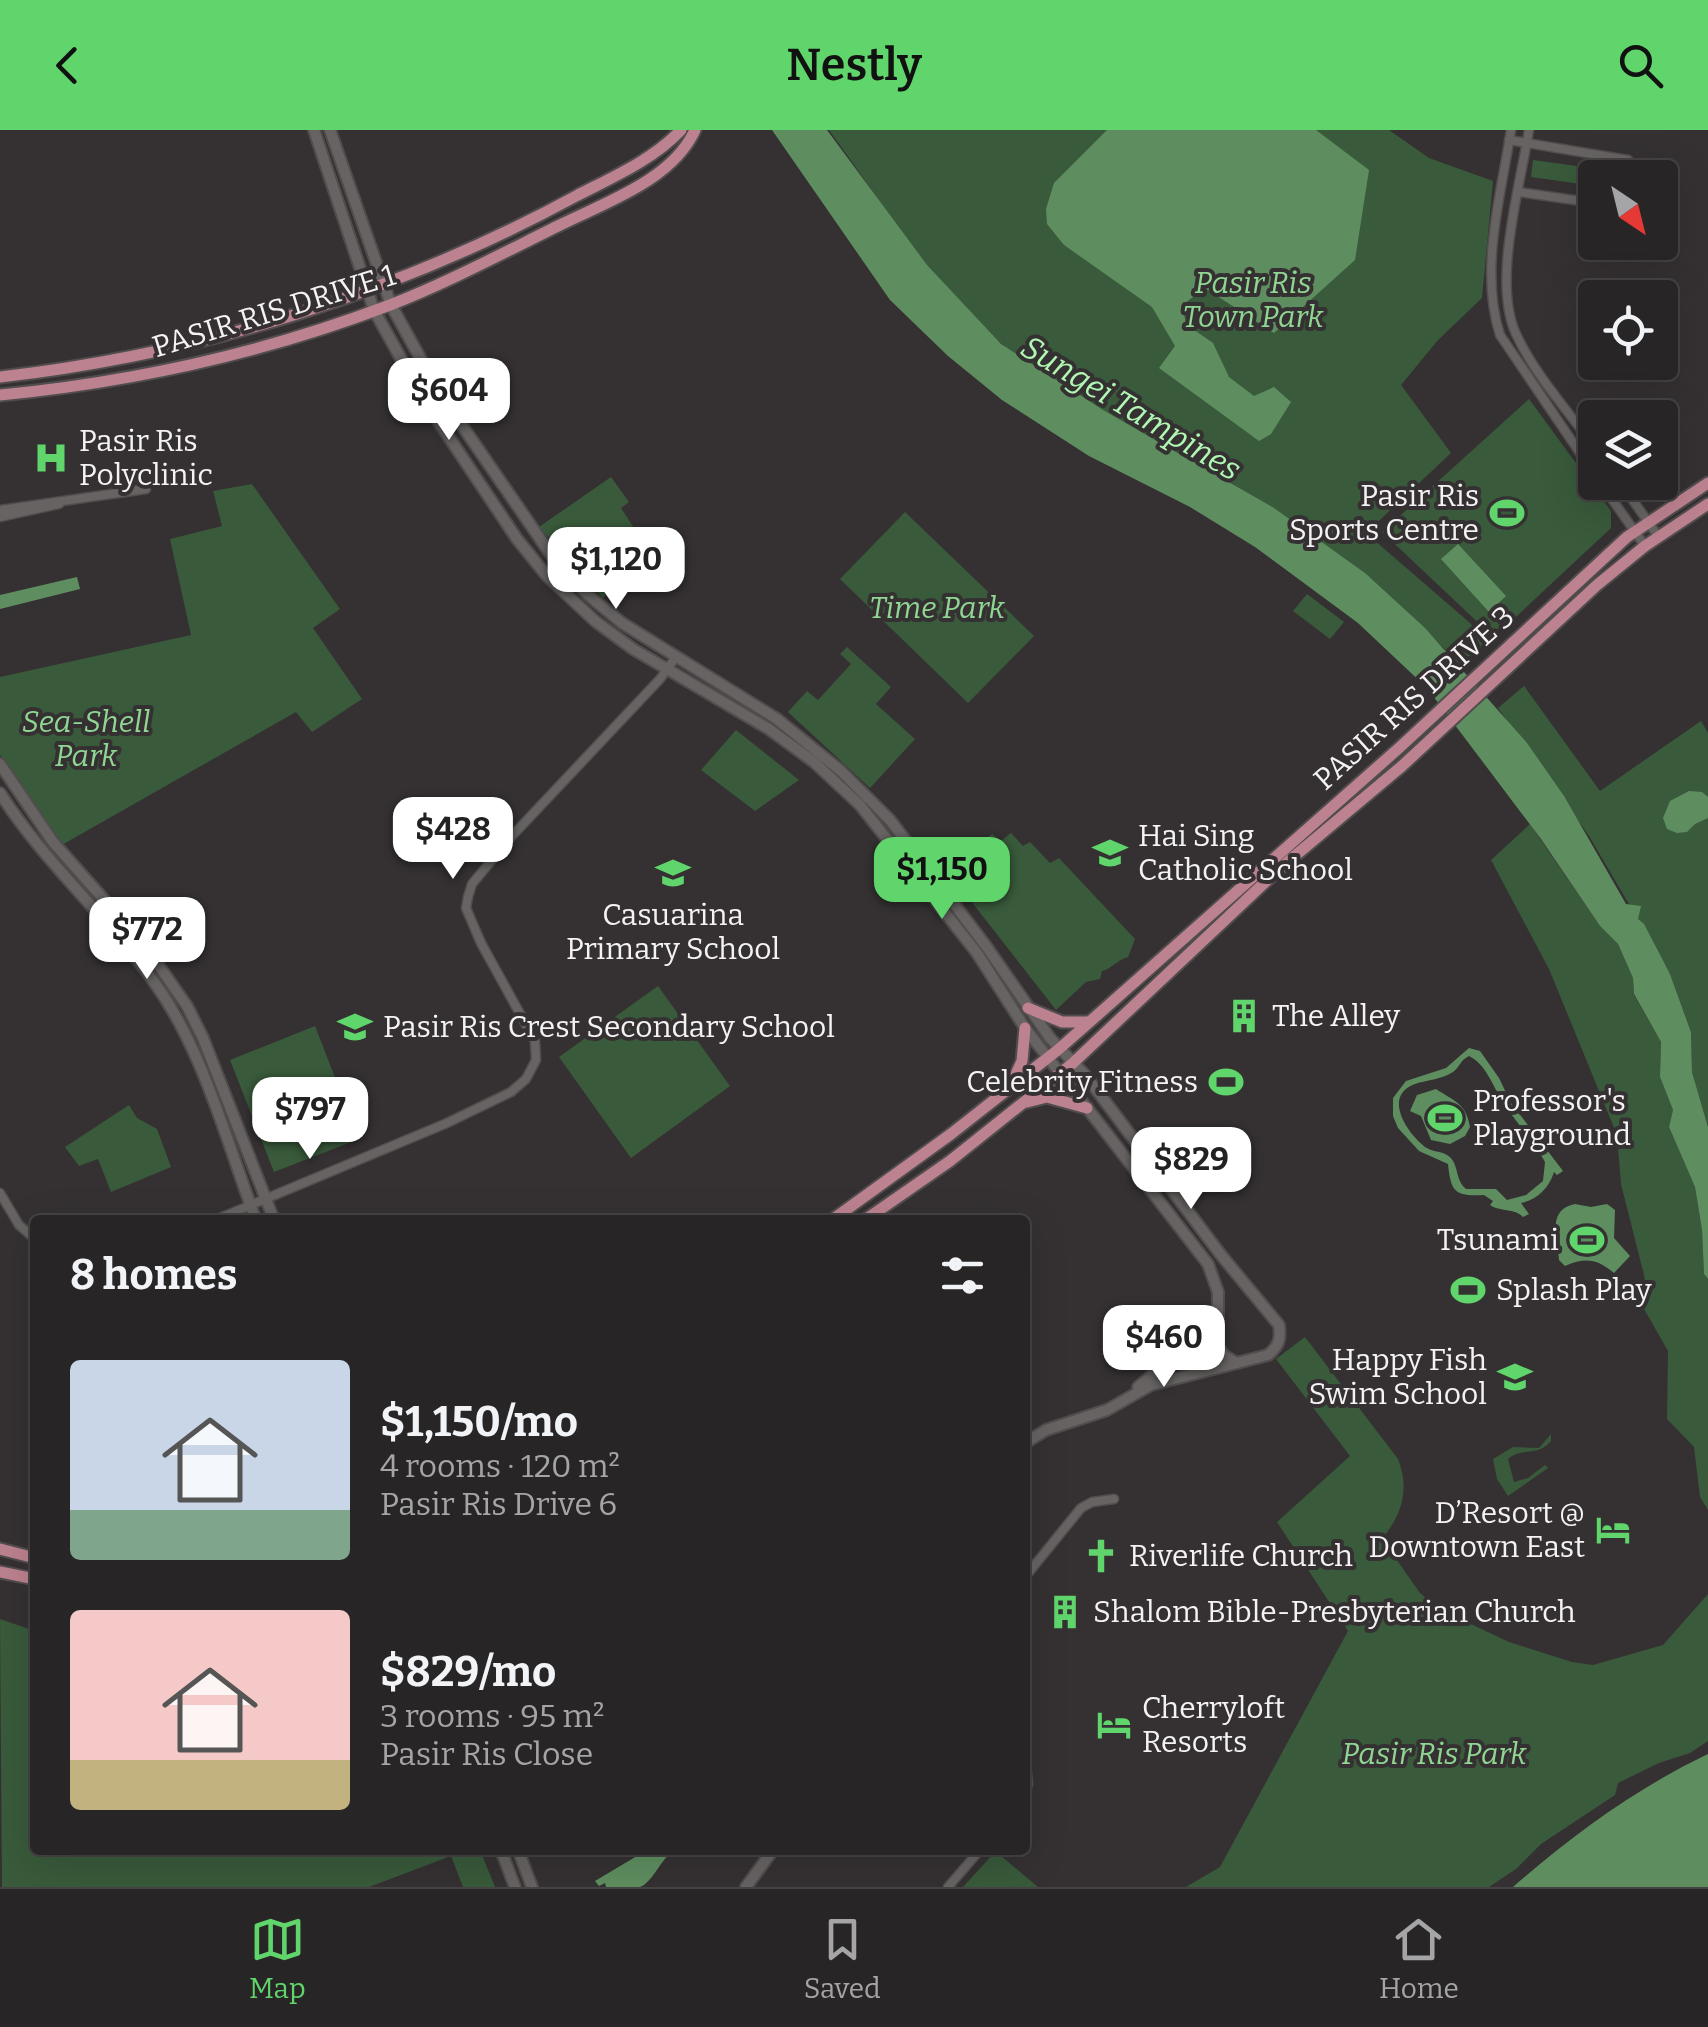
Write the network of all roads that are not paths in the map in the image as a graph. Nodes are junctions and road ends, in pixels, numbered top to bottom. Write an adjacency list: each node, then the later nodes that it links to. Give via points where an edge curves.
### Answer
1 (314, 130): 12 (street)
2 (330, 130): 11 (street)
3 (681, 130): 11 (main road, PASIR RIS DRIVE 1, via 568,201)
4 (695, 130): 13 (main road, PASIR RIS DRIVE 1, via 677,158 654,176)
5 (1528, 130): 7 (street)
6 (1510, 135): 7 (street); 18 (street, via 1490,268 1493,312 1500,334)
7 (1527, 143): 8 (street); 9 (street)
8 (1628, 160)
9 (1519, 192): 10 (street); 17 (street, via 1505,285 1511,321)
10 (1578, 201)
11 (381, 285): 12 (main road, PASIR RIS DRIVE 1); 13 (street)
12 (366, 290): 14 (street); 15 (main road, PASIR RIS DRIVE 1, via 197,343)
13 (390, 305): 14 (main road, PASIR RIS DRIVE 1); 29 (street, via 439,392 554,559 622,623)
14 (374, 310): 16 (main road, PASIR RIS DRIVE 1, via 169,371); 30 (street, via 424,400 547,576 594,621)
15 (0, 377)
16 (0, 395)
17 (1578, 424)
18 (1578, 450)
19 (1708, 483): 25 (main road, PASIR RIS DRIVE 3)
20 (146, 489): 24 (street)
21 (1612, 500): 26 (street)
22 (1633, 500): 25 (street)
23 (1708, 504): 27 (main road, PASIR RIS DRIVE 3)
24 (0, 513)
25 (1648, 521): 26 (main road, PASIR RIS DRIVE 3); 27 (street)
26 (1634, 532): 28 (street); 31 (main road, PASIR RIS DRIVE 3)
27 (1658, 536): 28 (main road, PASIR RIS DRIVE 3)
28 (1645, 546): 32 (main road, PASIR RIS DRIVE 3)
29 (676, 657): 30 (street); 35 (street, via 777,719 865,794)
30 (668, 668): 37 (street, via 770,729 845,790 977,953); 47 (street, via 511,836 468,896 466,908 481,943 535,1041 536,1060 526,1079 482,1107)
31 (1474, 677): 32 (main road); 36 (main road, PASIR RIS DRIVE 3)
32 (1485, 689): 39 (main road, PASIR RIS DRIVE 3, via 1278,870)
33 (0, 764): 47 (street, via 53,842 187,1006)
34 (0, 793): 48 (street, via 174,1013)
35 (1028, 1008): 36 (main road, via 1062,1022); 38 (street)
36 (1091, 1021): 38 (main road, PASIR RIS DRIVE 3)
37 (1025, 1028): 38 (street); 41 (main road, via 1022,1061)
38 (1054, 1053): 39 (street); 40 (street); 41 (main road, PASIR RIS DRIVE 3)
39 (1073, 1063): 40 (main road, PASIR RIS DRIVE 3); 44 (street)
40 (1062, 1072): 42 (main road, PASIR RIS DRIVE 3); 43 (street)
41 (1009, 1088): 52 (main road, PASIR RIS DRIVE 3)
42 (1023, 1103): 43 (main road, via 1047,1097); 53 (main road, PASIR RIS DRIVE 3)
43 (1087, 1108): 45 (street)
44 (1140, 1147): 45 (street); 57 (street, via 1279,1325 1277,1348)
45 (1124, 1158): 55 (street, via 1208,1264)
46 (0, 1193): 54 (street)
47 (266, 1200): 48 (street); 51 (street)
48 (251, 1206): 49 (street); 50 (street)
49 (227, 1215)
50 (254, 1215)
51 (272, 1215)
52 (839, 1215)
53 (873, 1215)
54 (30, 1235)
55 (1218, 1306): 56 (street, via 1206,1329); 57 (street, via 1218,1347)
56 (1181, 1350): 58 (street, via 1182,1364); 59 (street)
57 (1236, 1363): 58 (street)
58 (1196, 1372): 59 (street)
59 (1122, 1401): 60 (street)
60 (1030, 1440)
61 (1114, 1499): 64 (street, via 1082,1508)
62 (0, 1549): 63 (main road)
63 (30, 1557)
64 (1030, 1571)
65 (0, 1572): 66 (main road)
66 (30, 1578)
67 (503, 1855): 71 (street)
68 (520, 1855): 72 (street)
69 (769, 1855): 73 (street)
70 (976, 1855): 74 (street)
71 (516, 1887)
72 (532, 1887)
73 (746, 1887)
74 (948, 1887)

